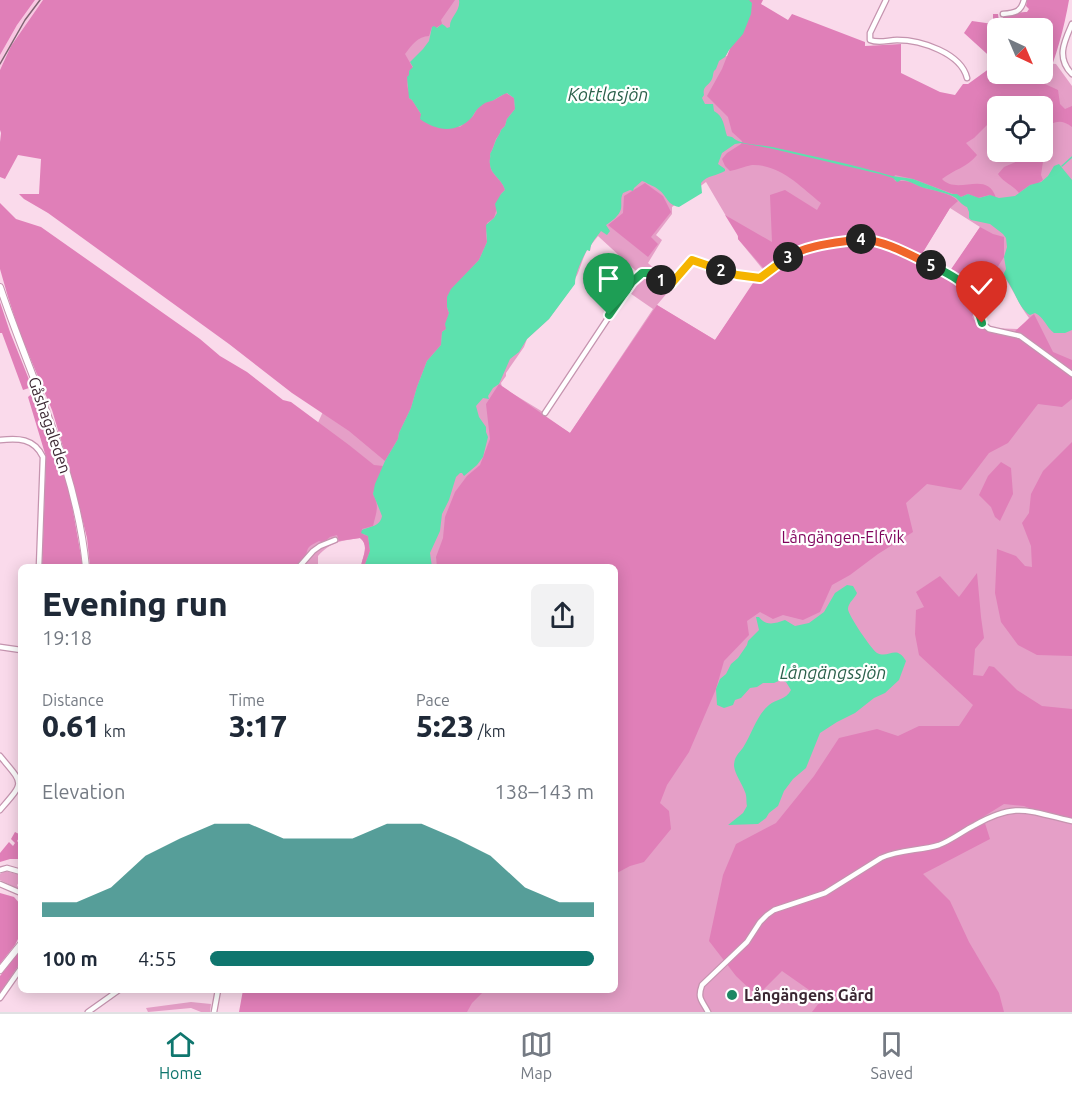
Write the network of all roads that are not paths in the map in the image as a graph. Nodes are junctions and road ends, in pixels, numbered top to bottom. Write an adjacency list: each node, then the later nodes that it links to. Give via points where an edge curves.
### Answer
1 (886, 0): 6 (street, via 870,40 931,45 958,64)
2 (1024, 0): 3 (street, via 1017,12)
3 (1004, 14)
4 (1072, 24): 5 (street, via 1063,54 1063,63)
5 (1072, 74)
6 (967, 78)
7 (0, 287): 13 (main road, Gåshagaleden, via 66,465)
8 (1072, 374): 9 (street, via 1020,336 989,329 982,323 973,296 945,272 904,251 861,239 798,251 760,278 692,260 667,286 651,273 642,273)
9 (545, 414)
10 (0, 440): 12 (street, via 21,440 39,449 43,457)
11 (335, 540): 14 (street, via 320,546)
12 (39, 564)
13 (86, 564)
14 (301, 564)
15 (0, 647): 16 (street)
16 (18, 650)
17 (0, 756): 18 (street)
18 (18, 778)
19 (18, 788): 20 (street)
20 (0, 810)
21 (1072, 821): 34 (street, via 1028,810 1008,810 942,844 881,858 825,893 774,910 702,985 700,1000)
22 (0, 870): 23 (street)
23 (18, 871)
24 (0, 884): 25 (street)
25 (18, 892)
26 (18, 947): 27 (main road)
27 (0, 970)
28 (18, 972): 31 (street)
29 (115, 993): 32 (street)
30 (217, 993): 33 (street)
31 (0, 998)
32 (88, 1012)
33 (214, 1012)
34 (708, 1012)

